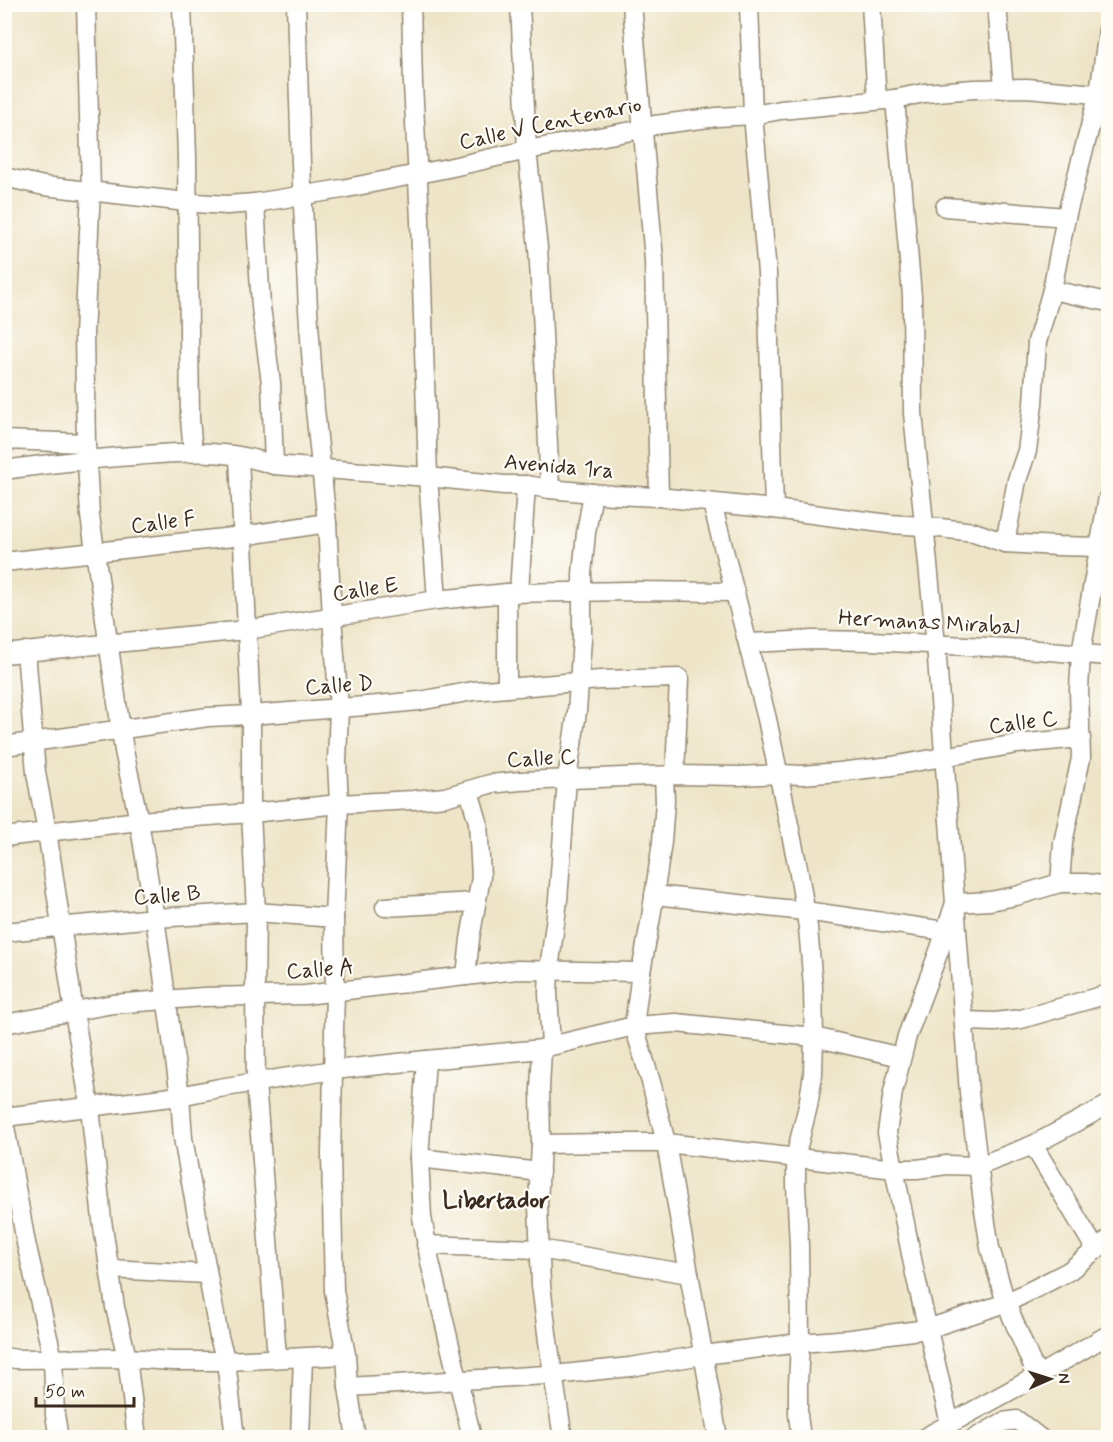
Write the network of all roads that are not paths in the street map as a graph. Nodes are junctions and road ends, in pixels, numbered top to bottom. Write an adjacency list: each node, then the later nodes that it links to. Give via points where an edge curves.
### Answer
1 (86, 4): 19 (street)
2 (182, 4): 21 (street)
3 (296, 4): 20 (street)
4 (411, 4): 17 (street)
5 (520, 4): 16 (street)
6 (632, 4): 15 (street)
7 (749, 4): 14 (street)
8 (871, 4): 13 (street)
9 (997, 4): 11 (street)
10 (1108, 30): 12 (street)
11 (1004, 89): 12 (street, Calle V Centenario); 13 (street, Calle V Centenario, via 924,93)
12 (1104, 94): 24 (street)
13 (886, 100): 14 (street, Calle V Centenario); 43 (street, via 912,296 913,413)
14 (753, 115): 15 (street, Calle V Centenario); 41 (street, via 767,273)
15 (643, 129): 16 (street, Calle V Centenario); 38 (street, via 654,260)
16 (527, 150): 17 (street, Calle V Centenario); 36 (street, via 538,248)
17 (418, 174): 20 (street, Calle V Centenario); 34 (street)
18 (4, 177): 19 (street, Calle V Centenario)
19 (91, 190): 21 (street, Calle V Centenario); 28 (street, via 84,335)
20 (303, 196): 22 (street, Calle V Centenario); 32 (street)
21 (187, 202): 22 (street, Calle V Centenario); 29 (street)
22 (255, 203): 31 (street)
23 (945, 207): 24 (street)
24 (1066, 217): 25 (street)
25 (1052, 291): 26 (street); 45 (street, via 1037,342 1027,451)
26 (1108, 302)
27 (4, 440): 28 (street)
28 (86, 451): 29 (street, Avenida 1ra); 33 (street, Avenida 1ra); 47 (street)
29 (193, 452): 30 (street, Avenida 1ra)
30 (239, 457): 31 (street, Avenida 1ra); 44 (street)
31 (274, 465): 32 (street, Avenida 1ra)
32 (322, 469): 34 (street, Avenida 1ra); 42 (street)
33 (4, 470)
34 (428, 477): 35 (street, Avenida 1ra); 52 (street)
35 (526, 485): 36 (street, Avenida 1ra); 51 (street)
36 (550, 489): 37 (street, Avenida 1ra)
37 (593, 493): 38 (street, Avenida 1ra); 49 (street)
38 (659, 497): 40 (street, Avenida 1ra)
39 (1108, 497): 46 (street)
40 (712, 503): 41 (street, Avenida 1ra); 50 (street)
41 (774, 509): 43 (street, Avenida 1ra)
42 (327, 523): 44 (street, Calle F); 53 (street)
43 (923, 526): 45 (street, Avenida 1ra, via 974,532); 57 (street)
44 (243, 536): 47 (street, Calle F); 54 (street)
45 (1005, 543): 46 (street, Avenida 1ra)
46 (1104, 546): 60 (street)
47 (94, 553): 48 (street, Calle F); 56 (street)
48 (4, 562)
49 (583, 592): 50 (street, Calle E); 51 (street, Calle E); 62 (street)
50 (735, 592): 55 (street)
51 (513, 593): 52 (street, Calle E); 63 (street)
52 (437, 600): 53 (street, Calle E)
53 (332, 617): 54 (street, Calle E); 64 (street)
54 (246, 630): 56 (street, Calle E); 65 (street)
55 (748, 643): 57 (street, Hermanas Mirabal, via 813,640); 71 (street)
56 (107, 644): 58 (street, Calle E); 66 (street)
57 (936, 645): 60 (street, Hermanas Mirabal); 70 (street)
58 (26, 651): 59 (street, Calle E); 68 (street)
59 (4, 654)
60 (1081, 654): 61 (street, Hermanas Mirabal); 67 (street)
61 (1108, 656)
62 (578, 682): 63 (street, Calle D); 72 (street, Calle D, via 679,678); 73 (street)
63 (507, 688): 64 (street, Calle D, via 419,701)
64 (339, 707): 65 (street, Calle D); 75 (street)
65 (251, 715): 66 (street, Calle D); 76 (street)
66 (122, 730): 68 (street, Calle D); 77 (street)
67 (1081, 738): 70 (street, Calle C); 80 (street)
68 (33, 743): 69 (street, Calle D); 78 (street)
69 (4, 746)
70 (944, 756): 71 (street, Calle C, via 839,772); 84 (street)
71 (780, 774): 72 (street, Calle C); 86 (street)
72 (670, 776): 73 (street, Calle C); 82 (street)
73 (567, 779): 74 (street, Calle C, via 490,784); 93 (street)
74 (469, 791): 75 (street, Calle C, via 445,797); 83 (street, via 480,847 481,877)
75 (339, 804): 76 (street, Calle C); 89 (street)
76 (250, 813): 77 (street, Calle C); 87 (street)
77 (139, 821): 78 (street, Calle C); 88 (street)
78 (47, 831): 79 (street, Calle C); 90 (street)
79 (4, 837)
80 (1060, 883): 81 (street); 84 (street, via 990,901)
81 (1108, 886)
82 (654, 895): 86 (street); 94 (street)
83 (475, 902): 85 (street); 95 (street)
84 (955, 903): 91 (street); 101 (street)
85 (385, 907)
86 (806, 911): 91 (street); 104 (street)
87 (256, 912): 88 (street, Calle B); 89 (street, Calle B); 98 (street)
88 (155, 918): 90 (street, Calle B); 99 (street)
89 (334, 918): 96 (street)
90 (62, 927): 92 (street, Calle B); 100 (street)
91 (945, 931): 106 (street)
92 (4, 932)
93 (549, 970): 94 (street, Calle A); 95 (street, Calle A); 105 (street)
94 (641, 972): 103 (street)
95 (466, 976): 96 (street, Calle A)
96 (335, 992): 98 (street, Calle A); 108 (street)
97 (1108, 994): 101 (street, via 1021,1019)
98 (255, 995): 99 (street, Calle A); 109 (street)
99 (166, 1000): 100 (street, Calle A); 110 (street)
100 (74, 1012): 102 (street, Calle A); 112 (street)
101 (964, 1021): 119 (street)
102 (4, 1024)
103 (634, 1026): 104 (street, via 676,1023); 105 (street); 114 (street)
104 (814, 1037): 106 (street); 118 (street, via 813,1074)
105 (546, 1047): 107 (street); 115 (street, via 540,1089)
106 (901, 1057): 120 (street, via 887,1133)
107 (426, 1060): 108 (street); 117 (street)
108 (334, 1070): 109 (street); 132 (street, via 334,1291)
109 (256, 1082): 110 (street); 135 (street)
110 (180, 1096): 112 (street); 126 (street, via 183,1138)
111 (1108, 1105): 116 (street)
112 (90, 1107): 113 (street); 125 (street)
113 (4, 1119): 137 (street, via 26,1243)
114 (666, 1143): 115 (street); 118 (street); 127 (street)
115 (541, 1144): 121 (street)
116 (1033, 1145): 119 (street); 123 (street)
117 (419, 1158): 121 (street); 122 (street)
118 (796, 1159): 120 (street); 131 (street)
119 (979, 1166): 120 (street); 128 (street, via 990,1248)
120 (895, 1169): 129 (street)
121 (540, 1172): 124 (street)
122 (426, 1245): 124 (street); 142 (street)
123 (1102, 1245): 128 (street, via 1069,1270)
124 (539, 1249): 127 (street); 140 (street)
125 (109, 1269): 126 (street); 138 (street)
126 (207, 1274): 139 (street)
127 (689, 1274): 133 (street)
128 (1006, 1303): 129 (street); 141 (street)
129 (927, 1329): 131 (street); 144 (street)
130 (1108, 1335): 141 (street)
131 (800, 1343): 133 (street); 153 (street)
132 (346, 1355): 136 (street); 143 (street)
133 (703, 1355): 140 (street); 152 (street)
134 (4, 1357): 137 (street)
135 (277, 1358): 136 (street); 139 (street)
136 (303, 1358): 148 (street)
137 (53, 1359): 138 (street); 145 (street)
138 (128, 1359): 139 (street); 146 (street)
139 (226, 1361): 147 (street)
140 (553, 1374): 142 (street); 151 (street)
141 (1037, 1376): 144 (street)
142 (459, 1382): 143 (street); 150 (street)
143 (348, 1387): 149 (street)
144 (950, 1424): 154 (street)
145 (59, 1437)
146 (137, 1437)
147 (235, 1437)
148 (300, 1437)
149 (356, 1437)
150 (472, 1437)
151 (563, 1437)
152 (718, 1437)
153 (801, 1437)
154 (924, 1437)
155 (975, 1437): 156 (street, via 1003,1422 1017,1420)
156 (1040, 1437)

